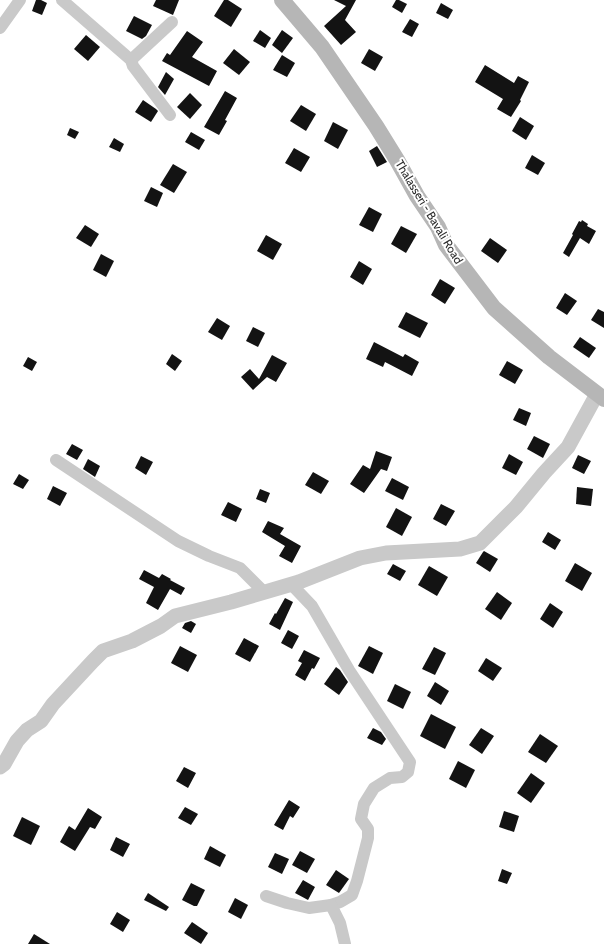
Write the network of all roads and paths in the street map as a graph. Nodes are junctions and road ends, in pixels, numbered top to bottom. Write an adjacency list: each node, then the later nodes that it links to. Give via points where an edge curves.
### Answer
1 (20, 0): 5 (street)
2 (62, 0): 6 (street)
3 (282, 0): 8 (main road, Thalasseri - Bavali Road, via 322,47 376,126 446,245 494,308 549,357)
4 (172, 22): 6 (street)
5 (0, 28)
6 (130, 60): 7 (street)
7 (170, 115)
8 (601, 396): 10 (street, via 568,447 516,507 480,542 460,549 386,553 360,558)
9 (56, 460): 11 (street, via 178,541 240,568)
10 (291, 584): 11 (street); 14 (street, via 312,606 349,670 410,762 408,772 402,777 390,778 374,788 364,804 362,819 368,829 368,838 357,881 352,895)
11 (264, 592): 12 (street, via 175,616 132,641 103,651 53,704 41,721 27,730 17,741)
12 (0, 767)
13 (266, 896): 14 (street, via 309,908)
14 (331, 905): 15 (street, via 340,923)
15 (345, 944)

